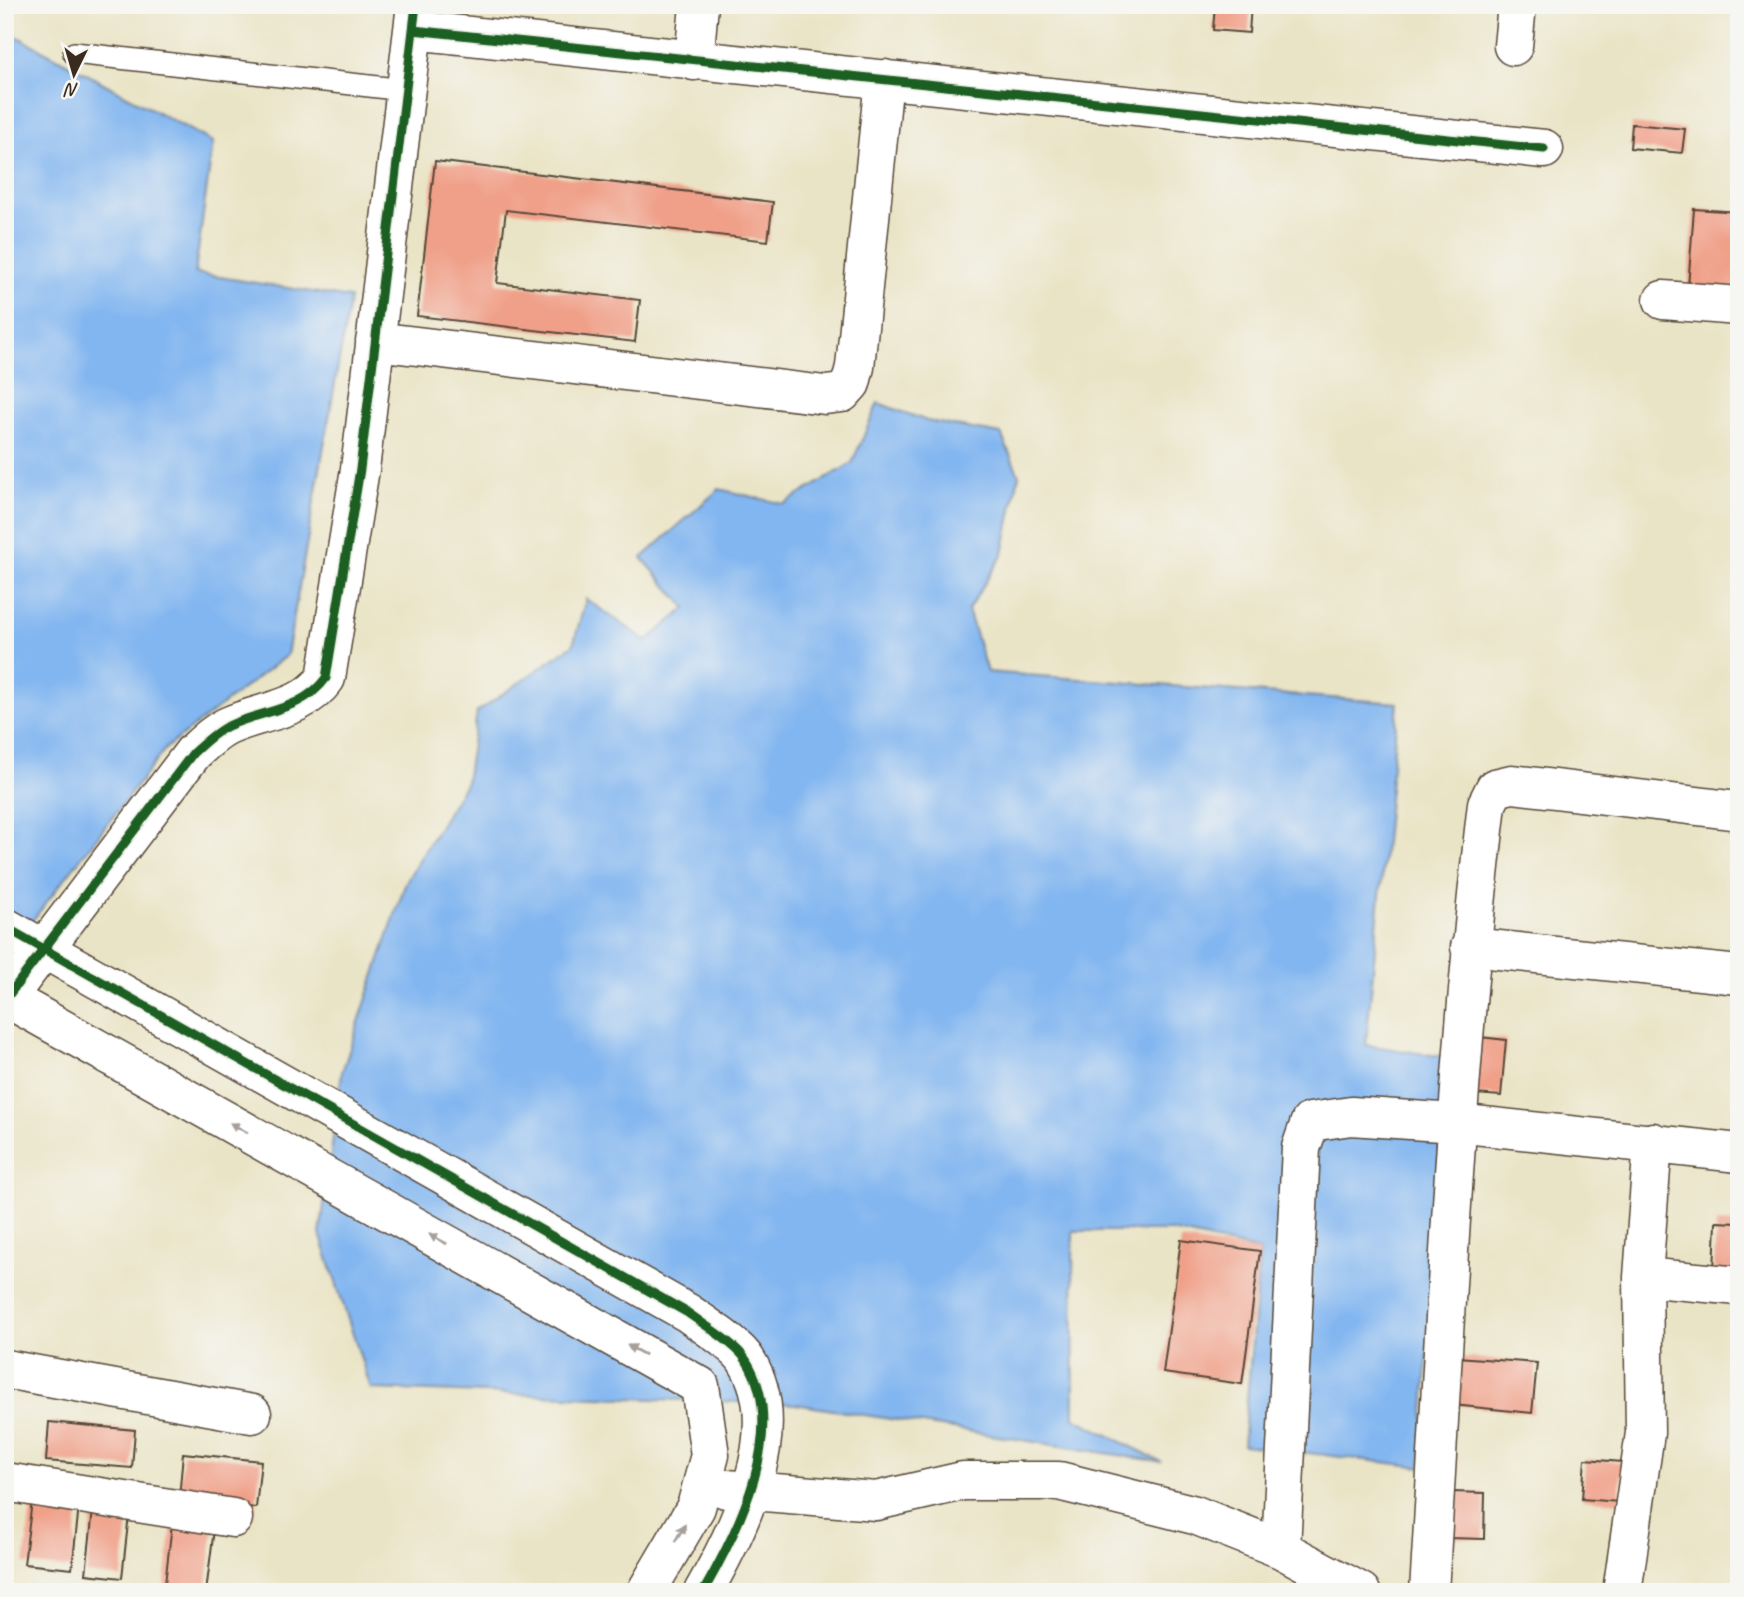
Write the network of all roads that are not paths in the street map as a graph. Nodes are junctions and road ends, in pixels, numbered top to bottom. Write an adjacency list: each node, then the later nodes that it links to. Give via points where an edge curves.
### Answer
1 (699, 5): 6 (street)
2 (1517, 5): 4 (street)
3 (414, 18): 6 (street); 8 (street)
4 (1513, 46)
5 (74, 53): 8 (lane)
6 (694, 61): 7 (street)
7 (884, 79): 9 (street); 12 (street, via 855,367 851,383 842,393 825,395)
8 (405, 90): 12 (street)
9 (1544, 149)
10 (1663, 300): 11 (street)
11 (1739, 306)
12 (375, 341): 16 (street, via 360,469 326,678 316,691 297,702 229,726 193,753)
13 (1739, 811): 15 (street, via 1531,785 1495,788 1487,804)
14 (5, 927): 16 (street)
15 (1470, 947): 17 (street); 19 (street)
16 (46, 949): 18 (street); 28 (street, via 688,1313 746,1359 759,1393 762,1433)
17 (1739, 975)
18 (6, 998): 27 (street, one-way to 18, via 710,1455 700,1386)
19 (1456, 1124): 20 (street); 30 (street, via 1329,1117 1310,1122 1303,1136); 34 (street)
20 (1653, 1142): 21 (street); 22 (street)
21 (1739, 1153)
22 (1643, 1277): 23 (street); 35 (street, via 1645,1433)
23 (1739, 1286)
24 (5, 1369): 25 (street)
25 (252, 1414)
26 (5, 1482): 29 (street)
27 (702, 1486): 28 (street); 31 (street, one-way to 27, via 696,1507)
28 (749, 1492): 30 (street, via 876,1501 962,1481 1059,1481 1195,1515); 32 (street, via 731,1543)
29 (233, 1518)
30 (1280, 1549): 33 (street)
31 (646, 1592)
32 (703, 1592)
33 (1361, 1592)
34 (1429, 1592)
35 (1622, 1592)

